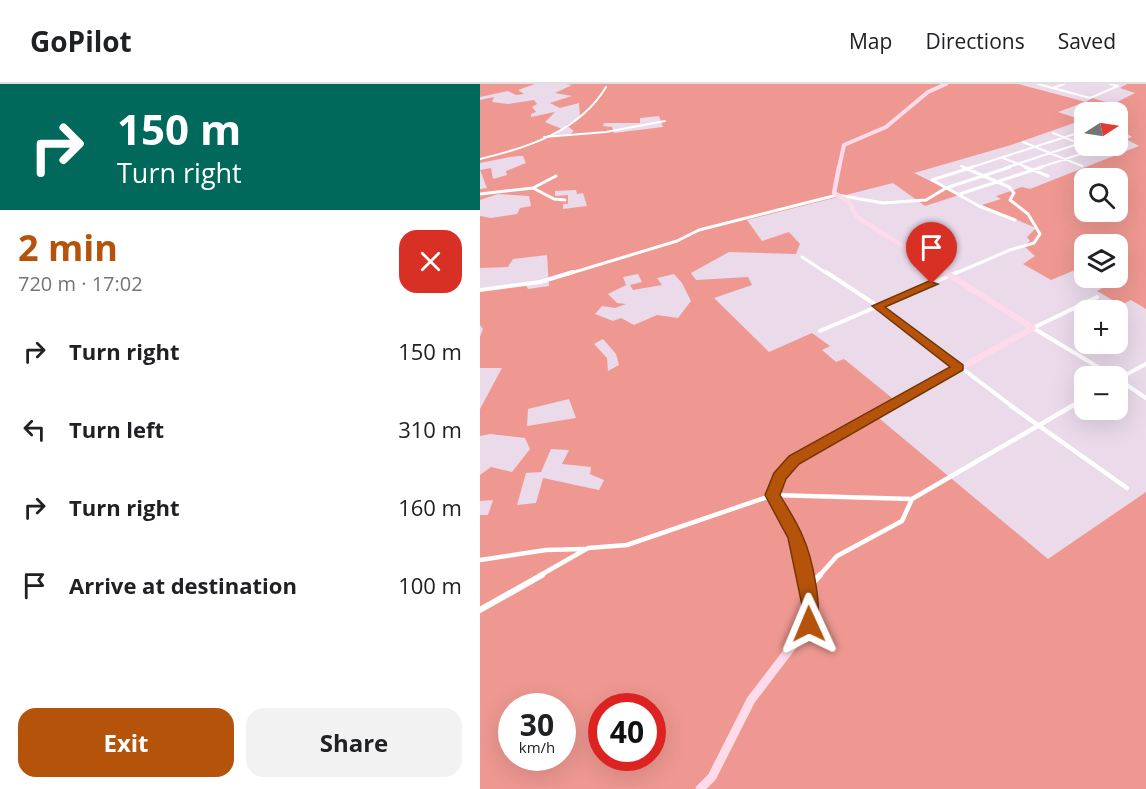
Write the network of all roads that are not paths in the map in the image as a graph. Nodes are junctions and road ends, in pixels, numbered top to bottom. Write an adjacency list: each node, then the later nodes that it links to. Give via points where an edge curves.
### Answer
1 (946, 84): 33 (street, via 924,93 881,131 844,145 834,193)
2 (1038, 84): 6 (street)
3 (1064, 84): 6 (street)
4 (1110, 84): 6 (street, via 1118,86 1090,98)
5 (606, 87): 10 (street, via 602,98 579,121)
6 (1053, 88)
7 (665, 121): 10 (street, via 606,132)
8 (1053, 133): 11 (street)
9 (1074, 134): 11 (street)
10 (544, 137): 19 (street)
11 (1065, 137): 12 (street); 14 (street)
12 (1074, 140)
13 (1023, 142): 14 (street)
14 (1035, 147): 16 (street); 18 (street)
15 (1074, 147): 16 (street)
16 (1050, 153): 20 (street); 21 (street)
17 (1074, 156): 20 (street)
18 (1003, 158): 21 (street); 24 (street)
19 (480, 159)
20 (1065, 159): 23 (street); 25 (street)
21 (1018, 164): 25 (street); 26 (street)
22 (961, 166): 24 (street)
23 (1082, 166)
24 (968, 169): 26 (street); 31 (street, via 932,180)
25 (1033, 170): 28 (street); 29 (street)
26 (984, 175): 29 (street); 31 (street)
27 (556, 176): 30 (street)
28 (1048, 176)
29 (998, 182): 34 (street); 38 (street, via 1014,193 1010,200 1040,234 1034,243)
30 (532, 188): 32 (street); 35 (street)
31 (946, 188): 33 (street, via 926,200 883,203); 34 (street)
32 (480, 194)
33 (837, 195): 38 (street, via 848,201 857,217); 39 (street, via 699,230 677,241 540,282)
34 (960, 195): 36 (street)
35 (564, 200)
36 (1015, 220)
37 (802, 256): 41 (street)
38 (951, 276): 41 (street); 42 (street)
39 (480, 290)
40 (1097, 297): 42 (street)
41 (877, 306): 43 (street); 46 (street)
42 (1033, 328): 45 (street); 46 (street)
43 (820, 331)
44 (1146, 364): 47 (street)
45 (1096, 366)
46 (959, 368): 51 (street); 53 (street, via 794,460 779,477)
47 (1128, 374)
48 (1128, 386): 49 (street)
49 (1146, 398)
50 (1074, 405): 51 (street)
51 (1038, 426): 52 (street); 54 (street)
52 (1127, 488)
53 (773, 495): 54 (street); 55 (street, via 627,545); 57 (street, via 796,538)
54 (912, 499): 57 (street, via 902,521 837,556)
55 (588, 548): 56 (street); 58 (street)
56 (480, 560)
57 (807, 589): 59 (street, via 809,624 751,700 712,777)
58 (480, 610)
59 (700, 789)

